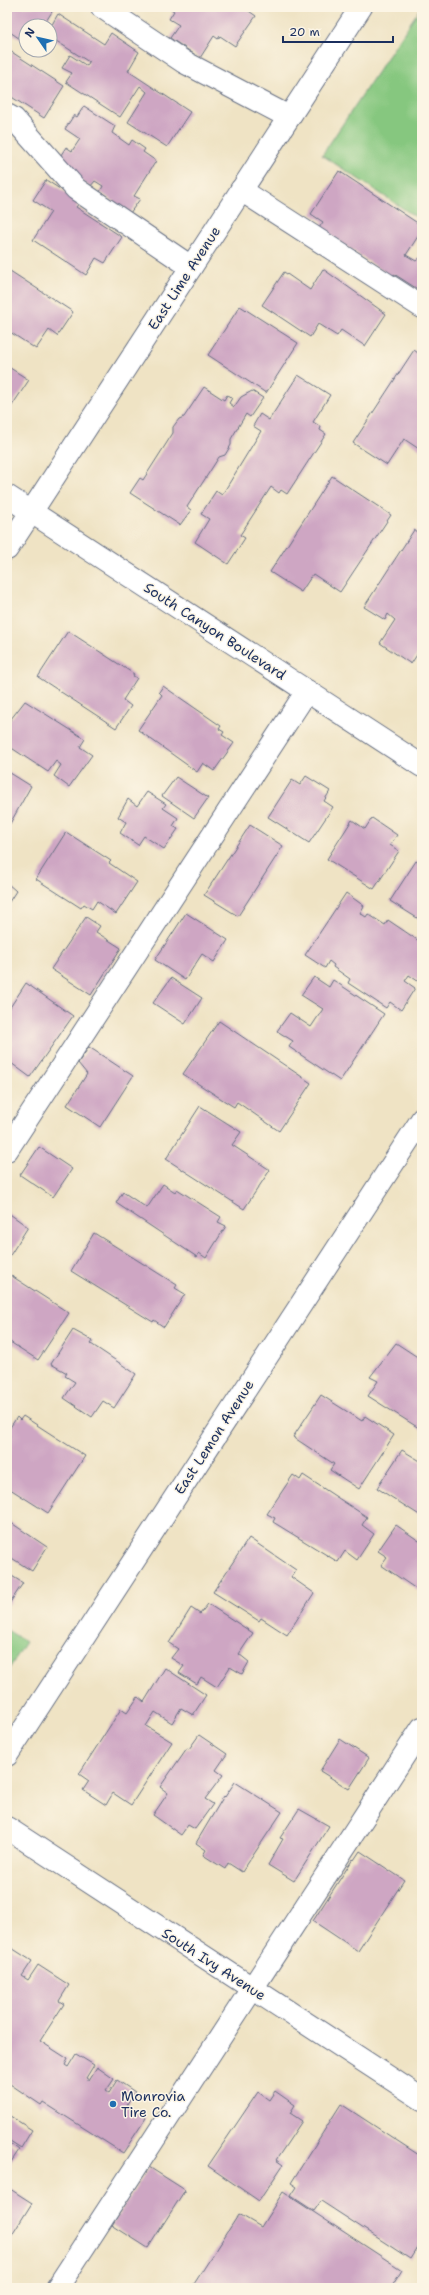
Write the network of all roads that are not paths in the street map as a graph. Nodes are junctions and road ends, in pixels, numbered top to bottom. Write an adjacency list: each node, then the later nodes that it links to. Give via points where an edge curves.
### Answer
1 (102, 7): 4 (street, via 184,62)
2 (361, 7): 4 (street, East Lime Avenue)
3 (7, 115): 6 (street, via 14,119 76,190)
4 (289, 117): 5 (street, East Lime Avenue)
5 (241, 190): 6 (street, East Lime Avenue); 7 (street)
6 (191, 267): 9 (street, East Lime Avenue)
7 (422, 307)
8 (7, 496): 9 (street, South Canyon Boulevard)
9 (32, 512): 10 (street, East Lime Avenue); 11 (street, South Canyon Boulevard)
10 (7, 549)
11 (306, 691): 12 (street, South Canyon Boulevard); 14 (street)
12 (422, 766)
13 (422, 1119): 16 (street, East Lemon Avenue)
14 (7, 1150)
15 (422, 1728): 18 (street)
16 (7, 1755)
17 (7, 1828): 18 (street, South Ivy Avenue)
18 (253, 1989): 19 (street, South Ivy Avenue); 20 (street)
19 (422, 2099)
20 (57, 2288)

